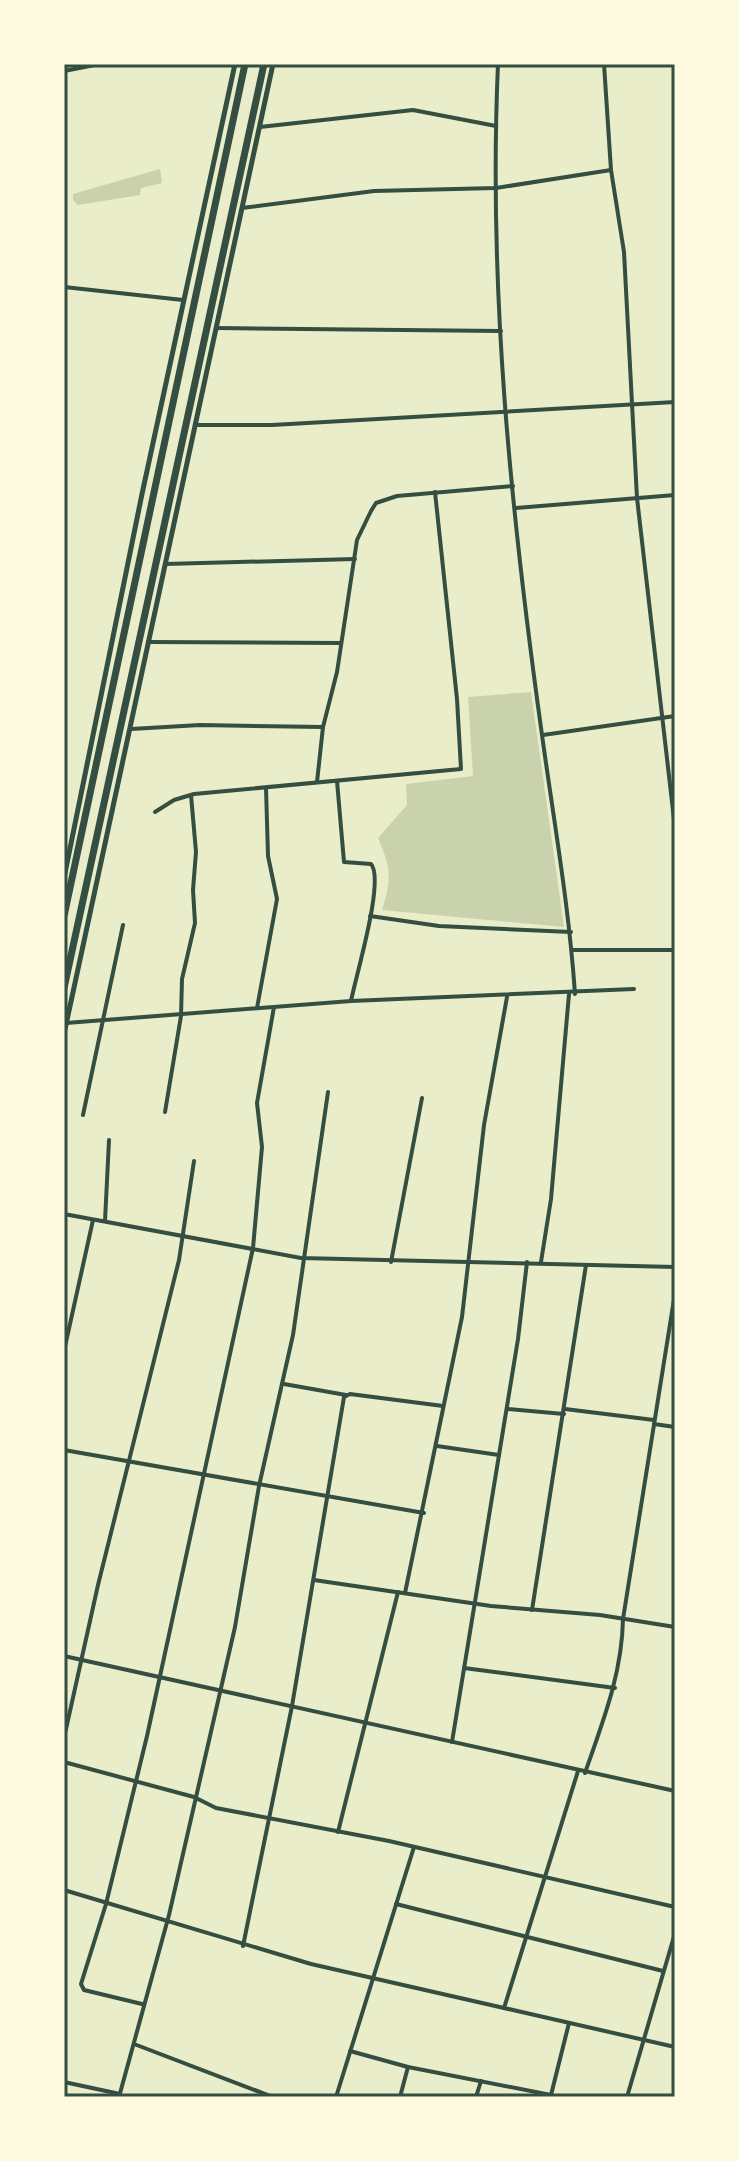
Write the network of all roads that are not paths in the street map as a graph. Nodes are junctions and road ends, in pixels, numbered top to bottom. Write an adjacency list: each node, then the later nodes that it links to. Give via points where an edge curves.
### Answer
1 (100, 64): 8 (street)
2 (235, 64): 15 (street)
3 (245, 64): 43 (highway)
4 (264, 64): 49 (highway)
5 (273, 64): 10 (street)
6 (498, 64): 9 (street)
7 (604, 64): 11 (street)
8 (64, 71)
9 (496, 126): 10 (street, via 413,110); 12 (street)
10 (260, 127): 13 (street)
11 (611, 170): 12 (street); 19 (street, via 624,252)
12 (496, 188): 13 (street, via 374,191); 17 (street)
13 (242, 208): 16 (street)
14 (64, 287): 15 (street)
15 (183, 300): 42 (street)
16 (216, 328): 17 (street); 21 (street)
17 (501, 331): 20 (street)
18 (675, 402): 19 (street)
19 (630, 405): 20 (street); 25 (street)
20 (504, 412): 21 (street); 22 (street)
21 (195, 425): 28 (street)
22 (513, 486): 23 (street); 26 (street)
23 (435, 492): 27 (street, via 376,503 362,526); 36 (street, via 462,766 459,771)
24 (675, 495): 25 (street)
25 (637, 498): 26 (street); 32 (street)
26 (516, 508): 35 (street)
27 (355, 559): 28 (street); 30 (street)
28 (165, 564): 29 (street)
29 (148, 642): 30 (street); 34 (street)
30 (341, 643): 33 (street)
31 (675, 716): 32 (street)
32 (664, 717): 35 (street); 41 (street)
33 (323, 727): 34 (street); 37 (street)
34 (131, 729): 58 (street)
35 (542, 735): 46 (street)
36 (337, 781): 37 (street); 44 (street, via 344,862 371,864 377,873)
37 (317, 782): 38 (street)
38 (266, 788): 39 (street); 55 (street, via 268,856 277,899)
39 (191, 795): 40 (street); 56 (street, via 195,923 182,979)
40 (155, 812)
41 (675, 828)
42 (64, 878)
43 (64, 916)
44 (370, 916): 46 (street, via 439,926); 53 (street)
45 (123, 925): 57 (street)
46 (571, 932): 47 (street)
47 (572, 950): 48 (street); 51 (street)
48 (675, 950)
49 (64, 988)
50 (634, 989): 51 (street)
51 (572, 994): 52 (street); 75 (street)
52 (507, 997): 53 (street); 72 (street, via 484,1125)
53 (351, 1001): 54 (street)
54 (274, 1007): 55 (street); 70 (street, via 257,1103 262,1147)
55 (257, 1008): 56 (street)
56 (181, 1016): 57 (street); 62 (street)
57 (102, 1021): 58 (street); 63 (street)
58 (66, 1023): 59 (street)
59 (64, 1034)
60 (328, 1092): 71 (street)
61 (422, 1098): 73 (street)
62 (165, 1112)
63 (83, 1115)
64 (109, 1140): 68 (street)
65 (194, 1161): 69 (street)
66 (64, 1214): 67 (street)
67 (93, 1220): 68 (street); 79 (street)
68 (104, 1222): 69 (street)
69 (184, 1237): 70 (street); 90 (street)
70 (253, 1248): 71 (street); 91 (street)
71 (307, 1258): 73 (street); 80 (street)
72 (468, 1261): 73 (street); 74 (street); 82 (street)
73 (391, 1262)
74 (527, 1262): 75 (street); 83 (street)
75 (541, 1263): 76 (street)
76 (586, 1265): 77 (street); 84 (street)
77 (675, 1267)
78 (675, 1293): 85 (street)
79 (64, 1351)
80 (284, 1384): 81 (street); 92 (street)
81 (346, 1395): 82 (street); 93 (street)
82 (443, 1406): 87 (street)
83 (507, 1409): 84 (street); 89 (street)
84 (565, 1412): 85 (street); 99 (street)
85 (654, 1422): 86 (street); 100 (street)
86 (675, 1427)
87 (437, 1446): 89 (street); 94 (street)
88 (64, 1450): 90 (street)
89 (499, 1455): 98 (street)
90 (129, 1464): 91 (street); 103 (street)
91 (205, 1476): 92 (street); 105 (street)
92 (259, 1486): 93 (street); 107 (street)
93 (326, 1498): 94 (street); 95 (street)
94 (424, 1513): 97 (street)
95 (314, 1580): 96 (street); 108 (street)
96 (398, 1592): 97 (street); 109 (street)
97 (405, 1593): 98 (street)
98 (474, 1603): 99 (street); 104 (street)
99 (532, 1610): 100 (street)
100 (623, 1619): 101 (street); 106 (street)
101 (675, 1627)
102 (64, 1656): 103 (street)
103 (84, 1660): 105 (street); 110 (street)
104 (464, 1668): 106 (street); 111 (street)
105 (159, 1676): 107 (street); 115 (street)
106 (615, 1688): 114 (street)
107 (220, 1692): 108 (street); 117 (street)
108 (292, 1706): 109 (street); 118 (street)
109 (364, 1722): 111 (street); 119 (street)
110 (64, 1738)
111 (452, 1742): 113 (street)
112 (64, 1762): 115 (street)
113 (578, 1771): 114 (street); 121 (street)
114 (585, 1773): 116 (street)
115 (134, 1782): 117 (street); 123 (street)
116 (675, 1791)
117 (194, 1797): 118 (street, via 216,1808); 126 (street)
118 (271, 1819): 119 (street); 129 (street)
119 (338, 1832): 120 (street)
120 (414, 1847): 121 (street); 124 (street)
121 (543, 1876): 125 (street); 128 (street)
122 (64, 1890): 123 (street)
123 (106, 1904): 126 (street); 132 (street, via 82,1989)
124 (396, 1904): 128 (street); 131 (street)
125 (675, 1907)
126 (167, 1924): 129 (street); 132 (street)
127 (675, 1933): 130 (street)
128 (525, 1937): 130 (street); 133 (street)
129 (243, 1946): 131 (street)
130 (663, 1971): 135 (street)
131 (372, 1978): 133 (street); 138 (street)
132 (142, 2004): 136 (street)
133 (504, 2008): 134 (street)
134 (569, 2023): 135 (street); 143 (street)
135 (642, 2040): 137 (street); 148 (street)
136 (132, 2043): 142 (street); 144 (street)
137 (675, 2047)
138 (350, 2051): 139 (street); 145 (street)
139 (408, 2067): 140 (street); 146 (street)
140 (481, 2081): 143 (street); 147 (street)
141 (64, 2082): 142 (street)
142 (119, 2096)
143 (550, 2096)
144 (273, 2097)
145 (336, 2097)
146 (400, 2097)
147 (476, 2097)
148 (627, 2097)

